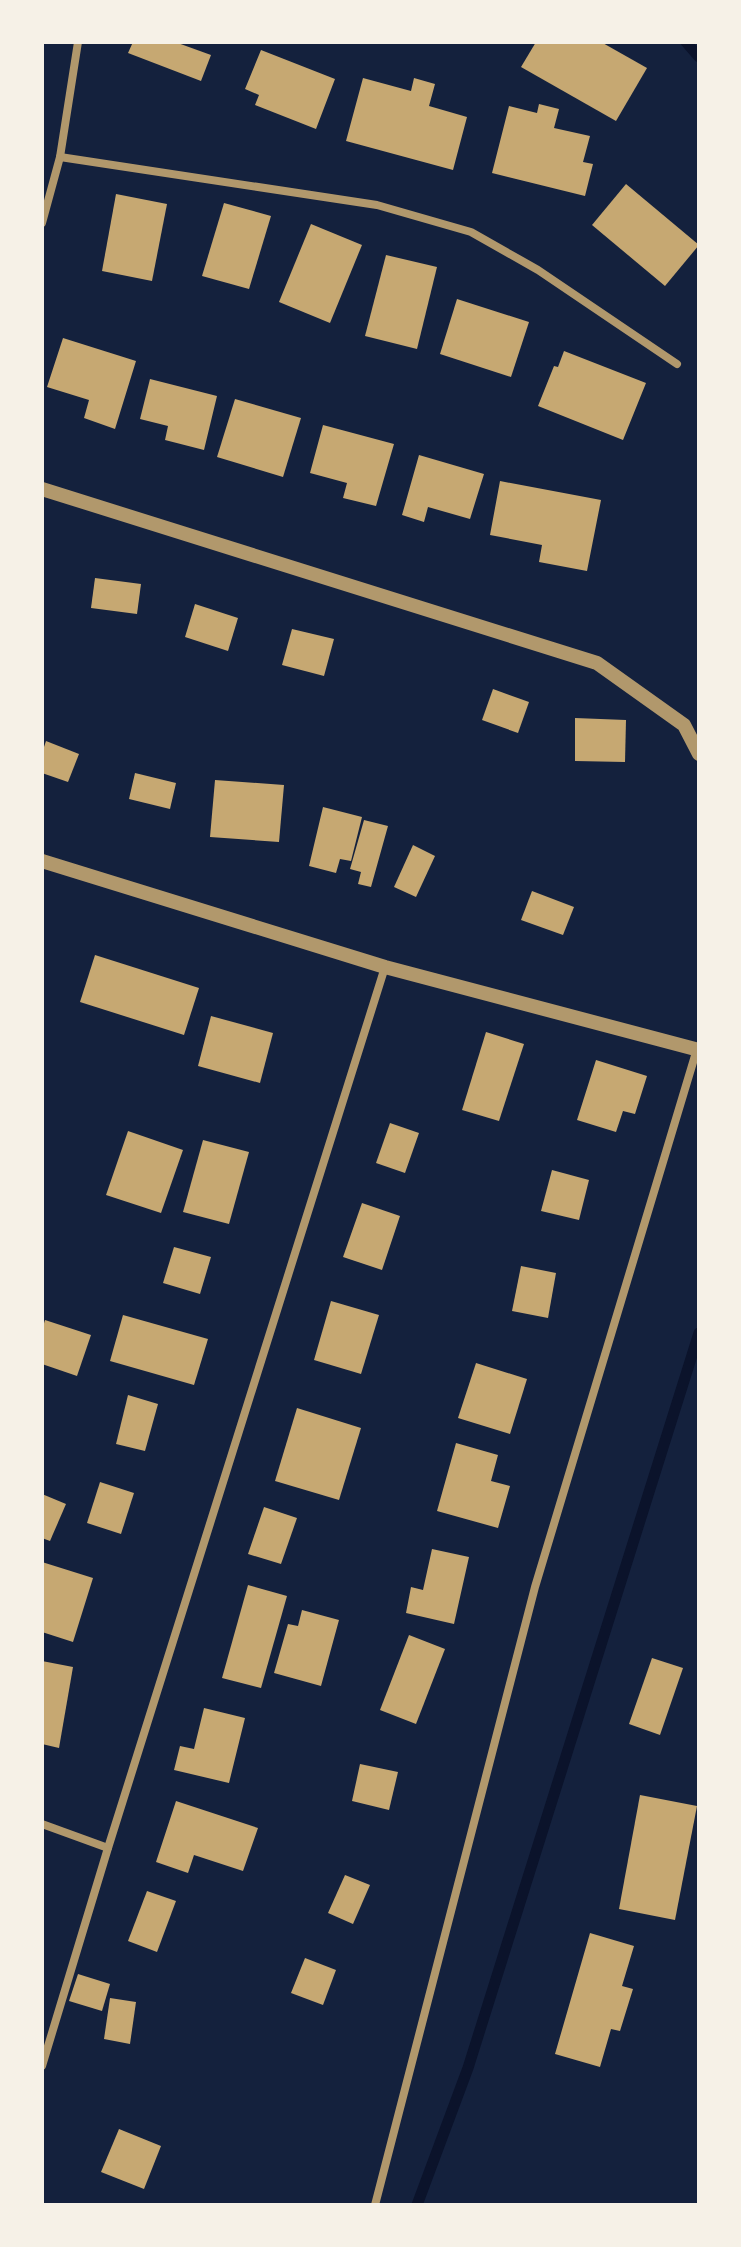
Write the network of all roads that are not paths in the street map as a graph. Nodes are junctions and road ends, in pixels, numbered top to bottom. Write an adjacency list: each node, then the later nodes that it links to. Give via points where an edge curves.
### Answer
1 (78, 42): 2 (street)
2 (60, 157): 3 (street); 4 (street, via 377,205 471,232 538,270)
3 (42, 223)
4 (677, 364)
5 (42, 489): 6 (street, via 597,663 684,725)
6 (699, 754)
7 (42, 861): 8 (street)
8 (385, 967): 9 (street); 11 (street)
9 (698, 1046): 13 (street, via 535,1587)
10 (42, 1824): 11 (street)
11 (108, 1848): 12 (street)
12 (42, 2066)
13 (375, 2205)

